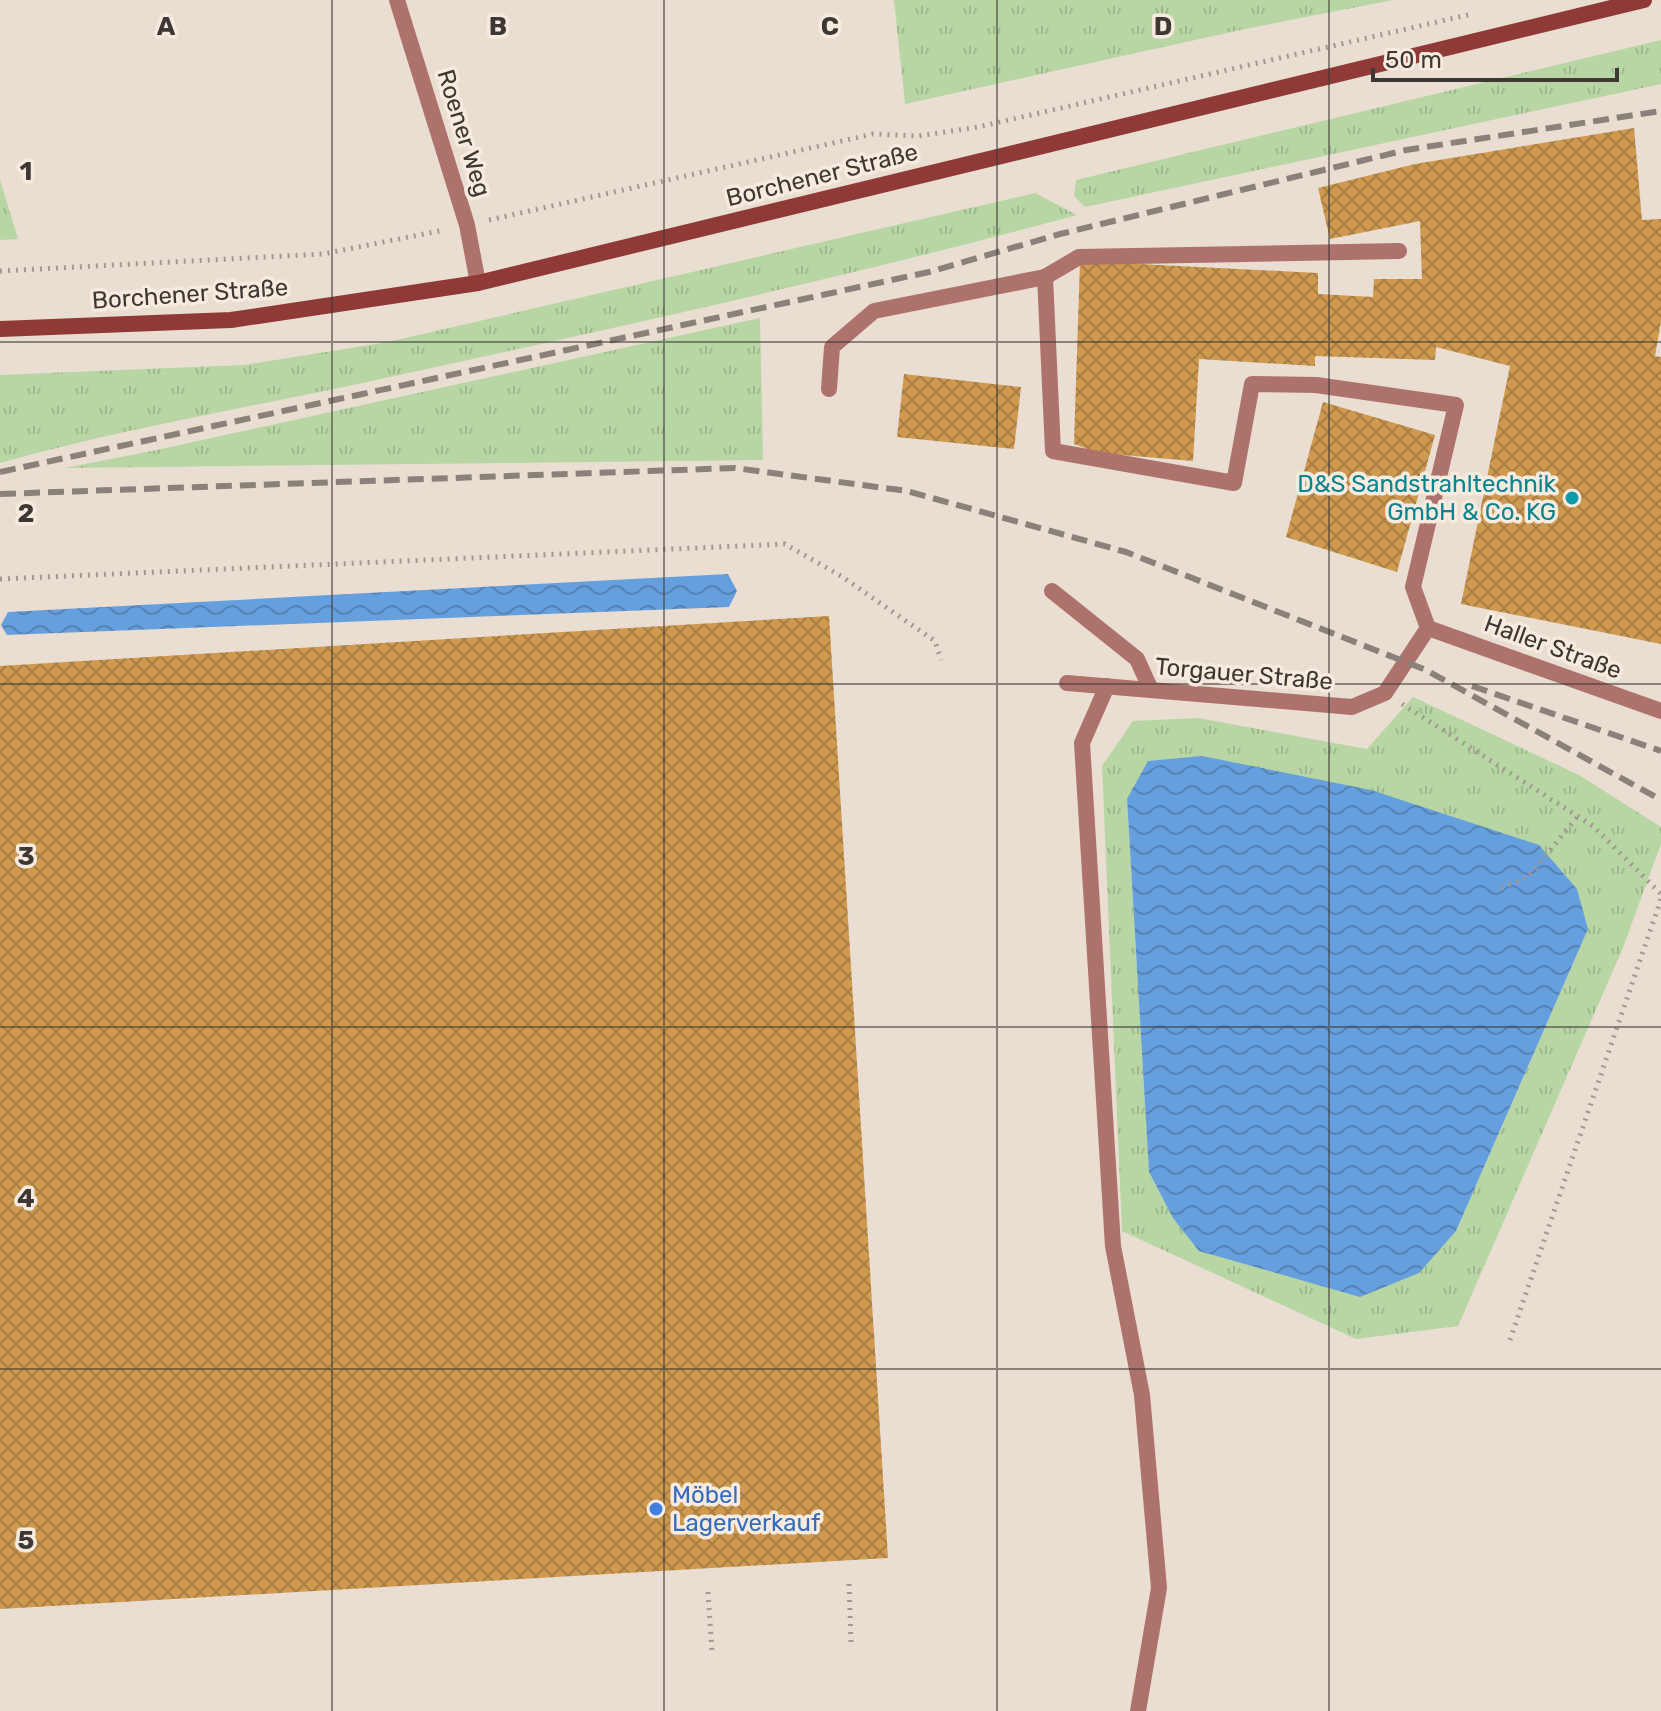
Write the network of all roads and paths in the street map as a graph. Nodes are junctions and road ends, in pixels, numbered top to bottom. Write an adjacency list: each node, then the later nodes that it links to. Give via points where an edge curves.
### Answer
1 (397, 0): 4 (street, Roener Weg)
2 (1644, 0): 8 (main road, Borchener Straße)
3 (1487, 10): 4 (path, via 978,127 918,136 873,134)
4 (467, 225): 6 (path, via 323,254); 8 (street, Roener Weg)
5 (1399, 251): 7 (street, via 1079,257)
6 (0, 271)
7 (1045, 277): 10 (street, via 874,311 832,347); 13 (street, via 1053,451 1234,483 1252,384 1316,385 1456,405 1413,587)
8 (478, 283): 9 (main road, Borchener Straße, via 231,320)
9 (0, 329)
10 (829, 389)
11 (0, 579): 14 (path, via 785,544 935,641)
12 (1052, 591): 17 (street, via 1137,659)
13 (1428, 628): 18 (street); 19 (street, Haller Straße)
14 (941, 660)
15 (1067, 683): 16 (street, Torgauer Straße)
16 (1107, 686): 17 (street, Torgauer Straße); 28 (street, via 1082,743 1113,1246 1142,1395 1159,1588)
17 (1151, 690): 18 (street, Torgauer Straße, via 1352,707)
18 (1385, 693): 20 (path)
19 (1661, 711)
20 (1578, 816): 21 (path, via 1529,876); 22 (path)
21 (1501, 888)
22 (1661, 897): 23 (path)
23 (1510, 1340)
24 (849, 1584): 26 (path)
25 (708, 1592): 27 (path)
26 (851, 1642)
27 (712, 1651)
28 (1138, 1711)

